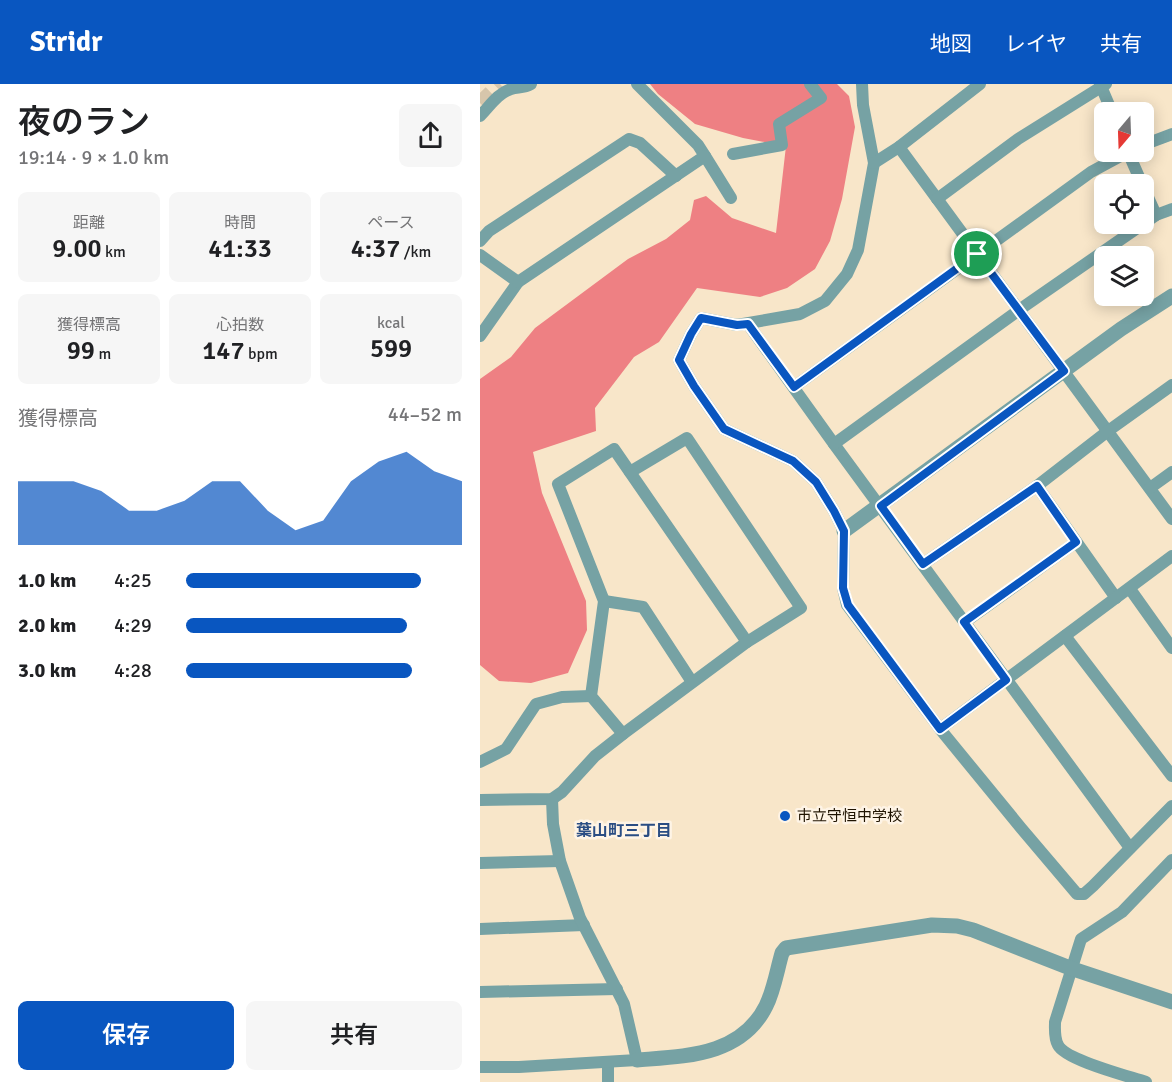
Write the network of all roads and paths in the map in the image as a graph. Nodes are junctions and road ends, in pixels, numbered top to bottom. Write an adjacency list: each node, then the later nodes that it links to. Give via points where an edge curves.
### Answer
1 (531, 84): 8 (street, via 502,93)
2 (637, 84): 13 (street)
3 (810, 84): 12 (street, via 821,98 779,124 782,144)
4 (862, 84): 15 (street)
5 (981, 84): 11 (street)
6 (1102, 85): 7 (street); 18 (street, via 1018,139)
7 (1108, 102)
8 (480, 116)
9 (1172, 134): 10 (street)
10 (1154, 141)
11 (899, 147): 15 (street); 18 (street)
12 (733, 154)
13 (705, 156): 16 (street); 17 (street)
14 (1110, 162): 23 (street)
15 (874, 163): 28 (street, via 858,250 847,274 825,301 800,314)
16 (676, 176): 22 (street, via 640,143 629,139 489,231); 25 (street)
17 (731, 198)
18 (937, 199): 23 (street)
19 (1172, 209): 21 (street)
20 (1154, 210): 21 (street)
21 (1156, 215): 27 (street)
22 (480, 241)
23 (977, 254): 27 (street); 32 (street)
24 (480, 255): 25 (street)
25 (518, 282): 29 (street)
26 (1172, 296): 30 (street)
27 (1019, 310): 30 (street); 34 (street)
28 (748, 324): 32 (street); 41 (street, via 701,318 679,360 724,429 793,461 816,482)
29 (480, 336)
30 (1064, 371): 33 (street); 39 (street)
31 (1172, 385): 33 (street)
32 (794, 387): 34 (street)
33 (1108, 431): 37 (street); 38 (street)
34 (834, 444): 39 (street)
35 (630, 472): 47 (street, via 614,449 558,484); 50 (street); 50 (street, via 687,438 801,608)
36 (1172, 472): 38 (street)
37 (1037, 486): 42 (street); 44 (street)
38 (1150, 488): 40 (street)
39 (881, 506): 41 (street); 44 (street)
40 (1172, 519)
41 (844, 531): 55 (street, via 843,588 848,605)
42 (1076, 542): 46 (street); 48 (street)
43 (1172, 556): 45 (street)
44 (923, 564): 48 (street)
45 (1130, 589): 46 (street); 51 (street)
46 (1116, 598): 49 (street)
47 (604, 601): 53 (street, via 643,607); 54 (street)
48 (964, 622): 52 (street)
49 (1065, 636): 52 (street); 58 (street)
50 (747, 642): 53 (street)
51 (1172, 648)
52 (1006, 680): 55 (street); 62 (street)
53 (692, 682): 56 (street)
54 (591, 696): 56 (street); 57 (street, via 562,697 536,704 506,748)
55 (940, 729): 62 (street, via 1077,894 1084,894)
56 (623, 734): 59 (street)
57 (480, 762)
58 (1172, 776)
59 (552, 799): 60 (street); 64 (street)
60 (480, 800)
61 (1172, 806): 62 (street)
62 (1130, 848)
63 (1172, 860): 68 (street, via 1122,912 1081,939)
64 (560, 861): 65 (street); 66 (street)
65 (480, 863)
66 (584, 925): 67 (street); 69 (street)
67 (480, 929)
68 (1070, 968): 71 (street); 72 (street, via 957,926 932,925 792,946 782,953 767,1005 751,1028 734,1042 706,1053); 76 (street, via 1055,1022 1058,1046 1078,1059)
69 (617, 990): 70 (street); 72 (street)
70 (480, 992)
71 (1172, 1002)
72 (637, 1059): 73 (street)
73 (608, 1063): 74 (street); 75 (street)
74 (480, 1067)
75 (608, 1082)
76 (1146, 1082)

